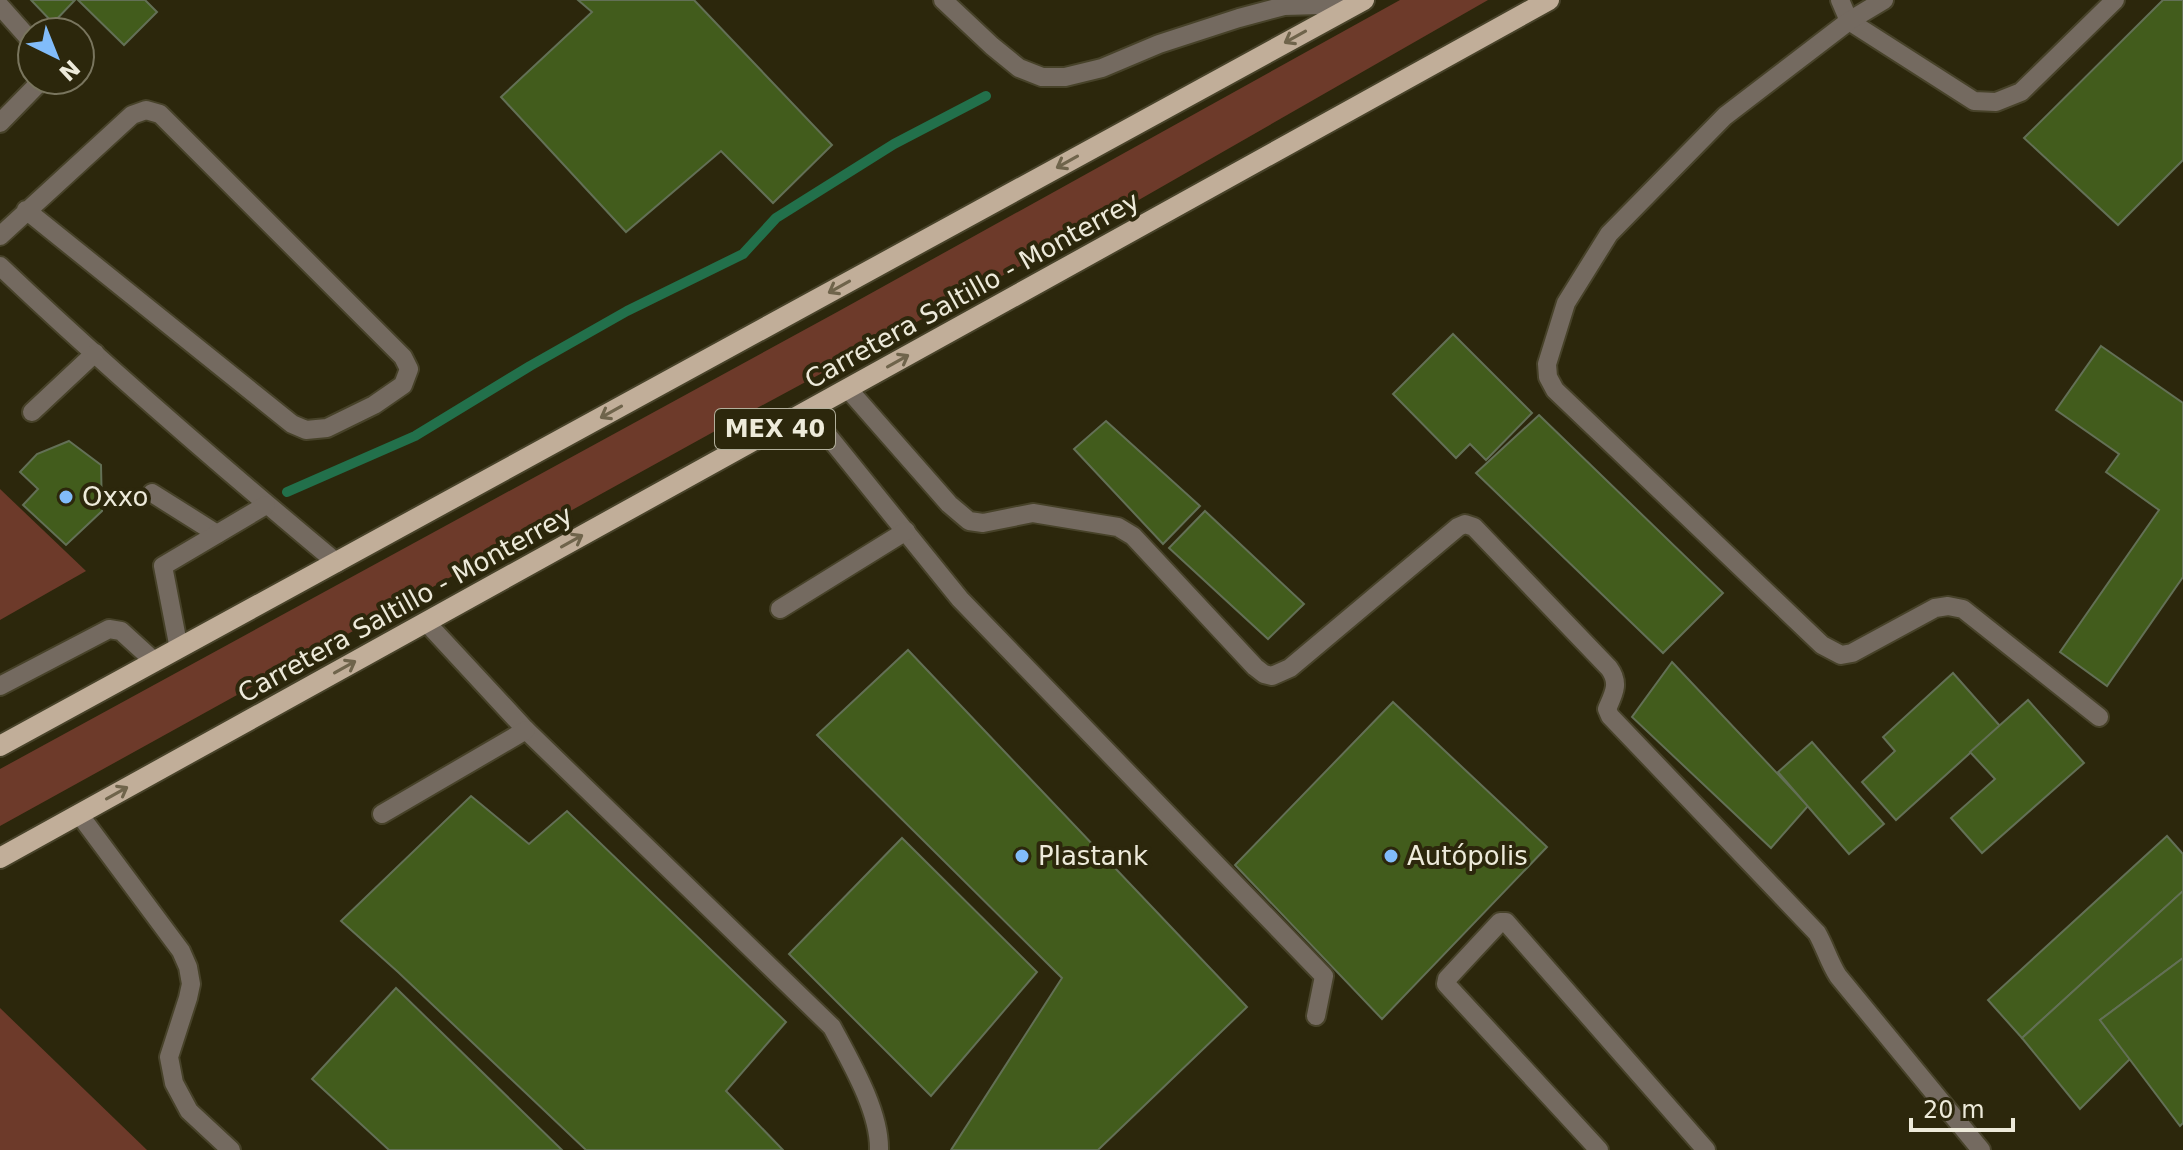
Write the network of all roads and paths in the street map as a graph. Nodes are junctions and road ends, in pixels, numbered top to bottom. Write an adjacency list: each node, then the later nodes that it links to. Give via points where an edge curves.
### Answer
1 (943, 0): 6 (lane, via 1019,68 1042,77 1102,68 1159,44 1284,6)
2 (1549, 0): 16 (main road, Carretera Saltillo - Monterrey / MEX 40, one-way to 2)
3 (1840, 0): 8 (lane)
4 (1884, 0): 8 (lane)
5 (2115, 0): 8 (lane, via 2021,92 1996,102 1974,101)
6 (1360, 2): 23 (main road, one-way to 23)
7 (0, 6): 9 (lane)
8 (1849, 21): 29 (lane, via 1725,116 1609,234 1566,303 1547,364 1548,377 1555,390 1822,645 1841,655 1852,653 1935,608 1963,609)
9 (16, 24)
10 (26, 96): 11 (lane)
11 (0, 123)
12 (26, 210): 12 (lane, via 132,115 146,110 160,114 403,357 409,369 403,385 327,428 306,430 292,424); 13 (lane)
13 (0, 236)
14 (0, 266): 15 (lane)
15 (95, 353): 18 (lane); 20 (lane)
16 (848, 389): 17 (main road, Carretera Saltillo - Monterrey / MEX 40); 40 (lane, via 969,521 1033,513 1118,527 1133,536 1255,667 1272,676 1290,668 1458,527 1474,527 1609,668 1617,687 1607,709 1610,716 1817,933 1838,976)
17 (808, 411): 21 (lane); 25 (main road, Carretera Saltillo - Monterrey / MEX 40, one-way to 17)
18 (32, 412)
19 (152, 493): 22 (lane)
20 (266, 505): 22 (lane); 23 (lane)
21 (906, 531): 24 (lane); 35 (lane, via 960,599 1324,976)
22 (217, 534): 26 (lane, via 163,566)
23 (337, 563): 26 (main road)
24 (780, 609)
25 (426, 622): 30 (lane); 32 (main road, Carretera Saltillo - Monterrey / MEX 40, one-way to 25)
26 (179, 649): 27 (main road)
27 (155, 662): 28 (lane, via 121,631 109,629); 31 (main road)
28 (0, 686)
29 (2099, 717)
30 (526, 730): 33 (lane); 37 (lane, via 832,1027 859,1079)
31 (0, 746)
32 (79, 814): 34 (main road, Carretera Saltillo - Monterrey / MEX 40); 36 (lane, via 181,951 191,984 169,1057 174,1083 189,1111)
33 (382, 814)
34 (0, 858)
35 (1316, 1016)
36 (231, 1150)
37 (879, 1150)
38 (1599, 1150): 39 (lane, via 1446,984 1500,922 1506,922)
39 (1706, 1150)
40 (1981, 1150)

